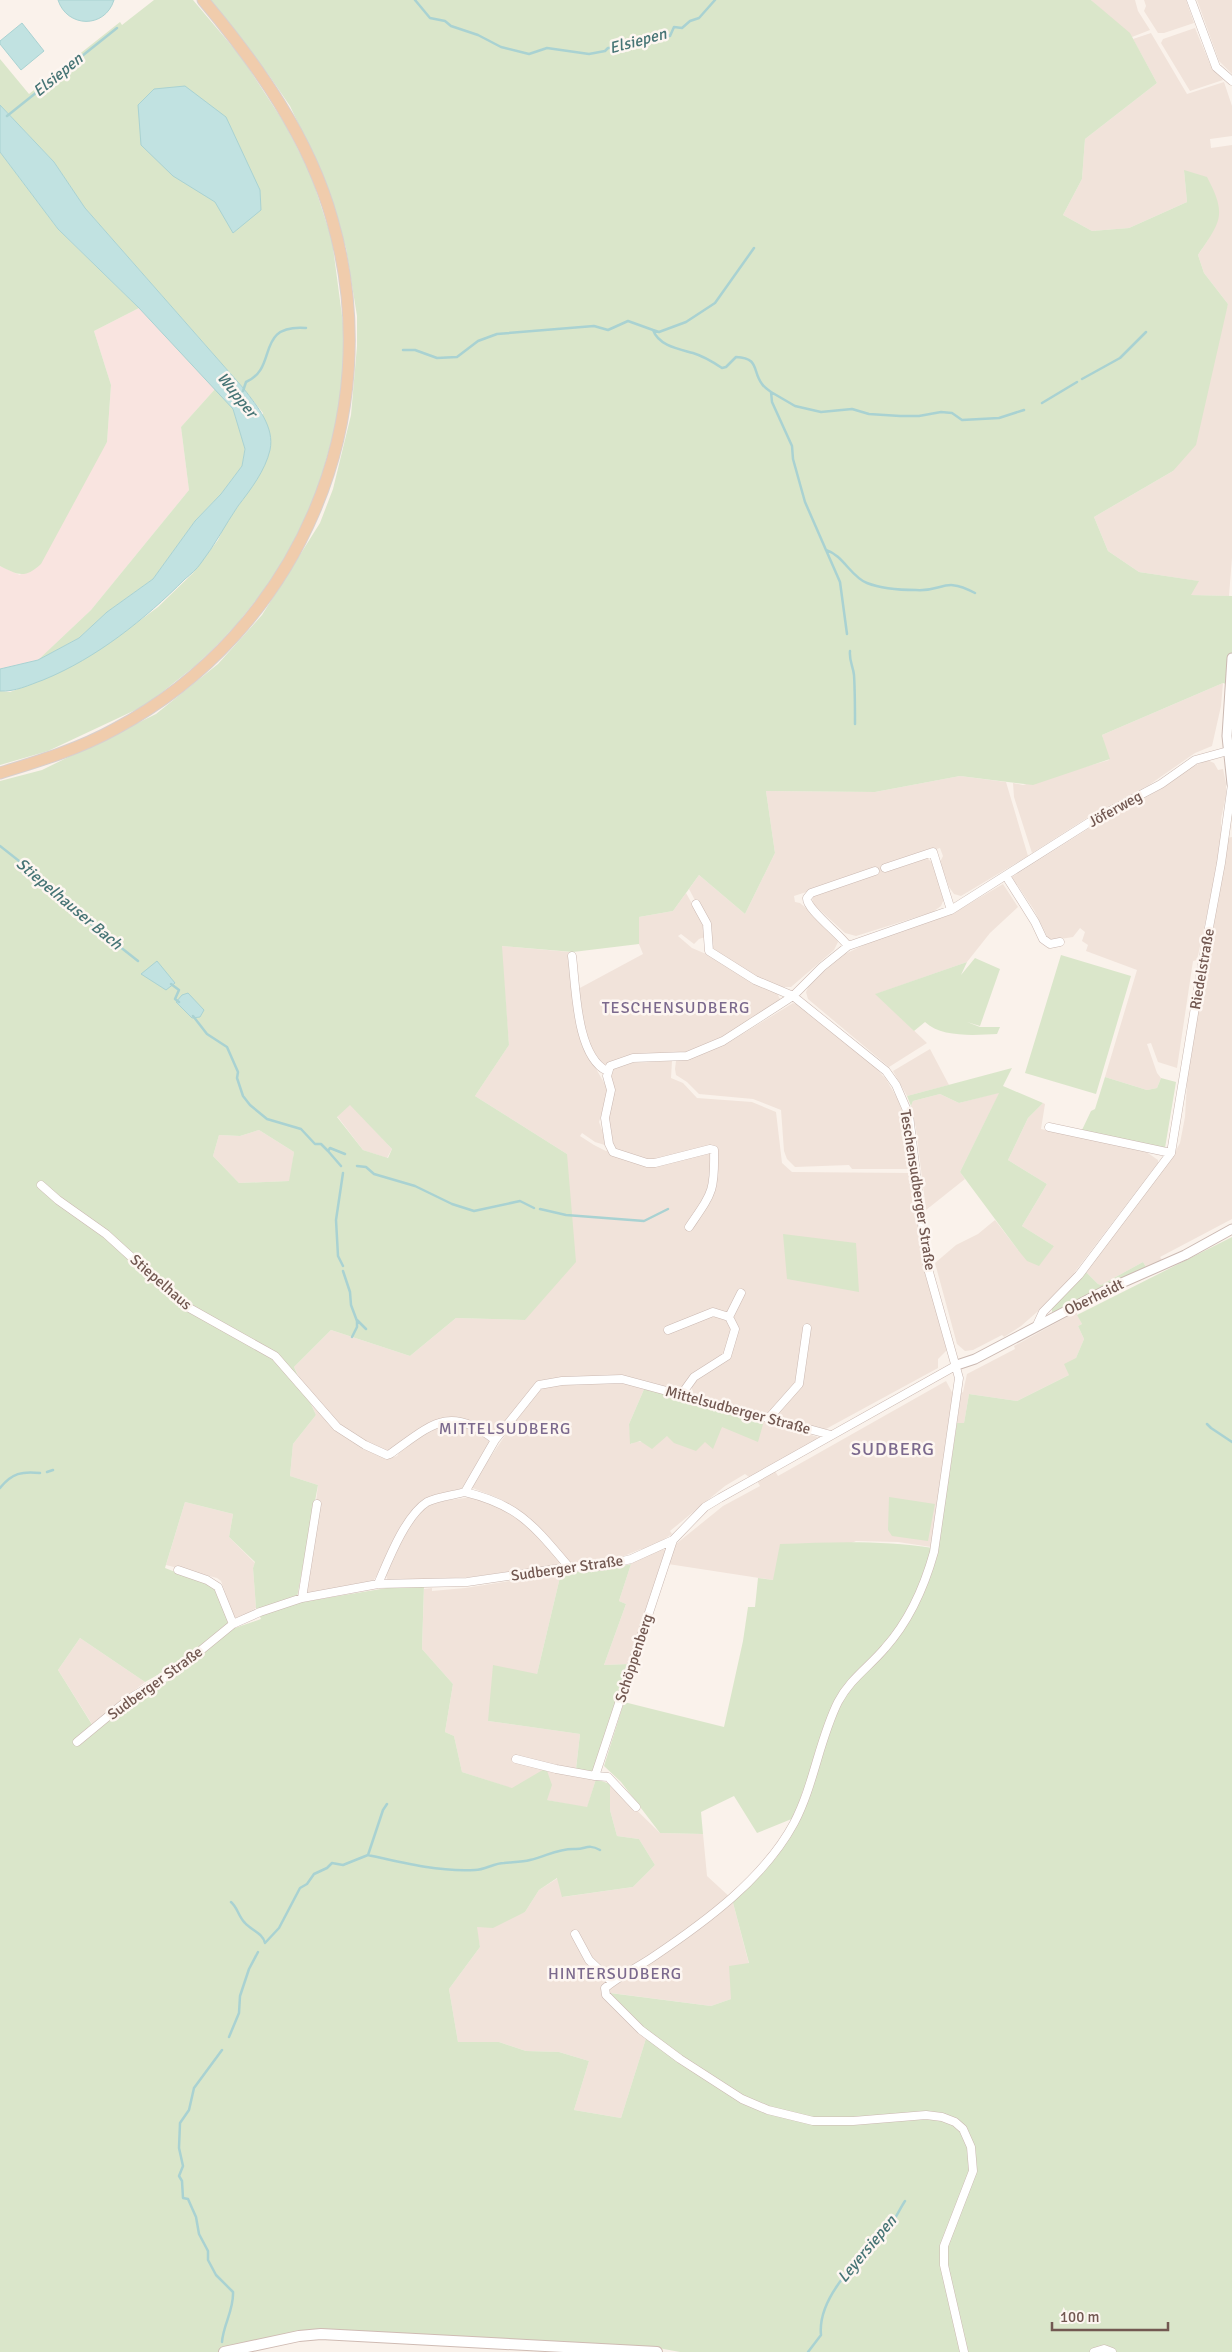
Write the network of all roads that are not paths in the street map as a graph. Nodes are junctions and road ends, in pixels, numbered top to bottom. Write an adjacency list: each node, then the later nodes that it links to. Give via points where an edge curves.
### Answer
1 (203, 0): 7 (main road, via 250,60 286,116 312,166 332,217 345,275 350,341 345,406 334,459 311,521 286,568 249,618 204,665 160,701 114,730 75,748)
2 (1191, 0): 3 (street, via 1216,67)
3 (1232, 81)
4 (1232, 658): 5 (street)
5 (1231, 694): 6 (street)
6 (1228, 751): 8 (street); 11 (street, Jöferweg, via 1195,760 1162,784 1093,820)
7 (0, 773)
8 (1232, 784): 20 (street, Riedelstraße)
9 (885, 868): 13 (street, via 933,852)
10 (875, 871): 15 (street, via 811,893 807,898 809,906 841,935)
11 (1006, 876): 13 (street, Jöferweg); 14 (street, via 1043,939 1050,944)
12 (696, 904): 17 (street, Teschensudberger Straße, via 706,924 709,951 755,980)
13 (952, 910): 15 (street, Jöferweg)
14 (1060, 942)
15 (848, 946): 17 (street, Jöferweg)
16 (572, 956): 18 (street, via 584,1039 599,1067)
17 (793, 996): 18 (street, via 723,1041 687,1056 633,1058 610,1066); 29 (street, Teschensudberger Straße, via 886,1071 903,1100 911,1130 928,1265)
18 (607, 1071): 22 (street, via 611,1090 605,1118 613,1152 647,1163 714,1150 714,1187)
19 (1049, 1127): 20 (street)
20 (1171, 1153): 26 (street, Riedelstraße, via 1079,1274 1043,1312)
21 (41, 1185): 33 (street, Stiepelhaus, via 106,1234 184,1305 275,1356 337,1427 365,1445 387,1455 423,1431 452,1420 471,1424)
22 (689, 1227)
23 (1232, 1229): 26 (street, Oberheidt)
24 (741, 1294): 25 (street)
25 (729, 1317): 28 (street, via 713,1312); 30 (street, via 735,1329 727,1356 694,1377)
26 (1037, 1325): 29 (street, Oberheidt, via 975,1359)
27 (807, 1328): 31 (street, via 799,1384)
28 (668, 1330)
29 (957, 1365): 32 (street, Sudberger Straße); 47 (street, Teschensudberger Straße, via 959,1378 934,1552 927,1579 903,1624 884,1650 858,1673 838,1702 795,1822 778,1849 735,1894 652,1958)
30 (681, 1395): 31 (street, Mittelsudberger Straße); 33 (street, Mittelsudberger Straße, via 611,1378 539,1385)
31 (768, 1418): 32 (street, Mittelsudberger Straße)
32 (831, 1435): 36 (street, Sudberger Straße, via 705,1507)
33 (495, 1440): 34 (street)
34 (465, 1492): 37 (street, via 491,1498 526,1519); 39 (street, via 427,1502 398,1537)
35 (317, 1504): 40 (street)
36 (673, 1540): 37 (street, Sudberger Straße, via 631,1560 603,1566); 44 (street, Schöppenberg)
37 (569, 1567): 39 (street, Sudberger Straße, via 467,1582)
38 (178, 1570): 41 (street, via 218,1586)
39 (378, 1584): 40 (street, Sudberger Straße)
40 (302, 1598): 41 (street, Sudberger Straße)
41 (233, 1624): 42 (street, Sudberger Straße, via 178,1669 129,1699)
42 (77, 1742)
43 (516, 1759): 44 (street)
44 (595, 1776): 45 (street, via 608,1777)
45 (636, 1807)
46 (575, 1934): 47 (street, via 589,1960)
47 (612, 1982): 50 (street, via 605,1988 606,1995 642,2030 672,2054 742,2099 768,2110 813,2121 942,2117 963,2129 971,2147 973,2171 944,2246 944,2265)
48 (224, 2352): 49 (main road, via 321,2334)
49 (657, 2352)
50 (964, 2352)
51 (1094, 2352): 52 (street, via 1104,2349)
52 (1112, 2352)

